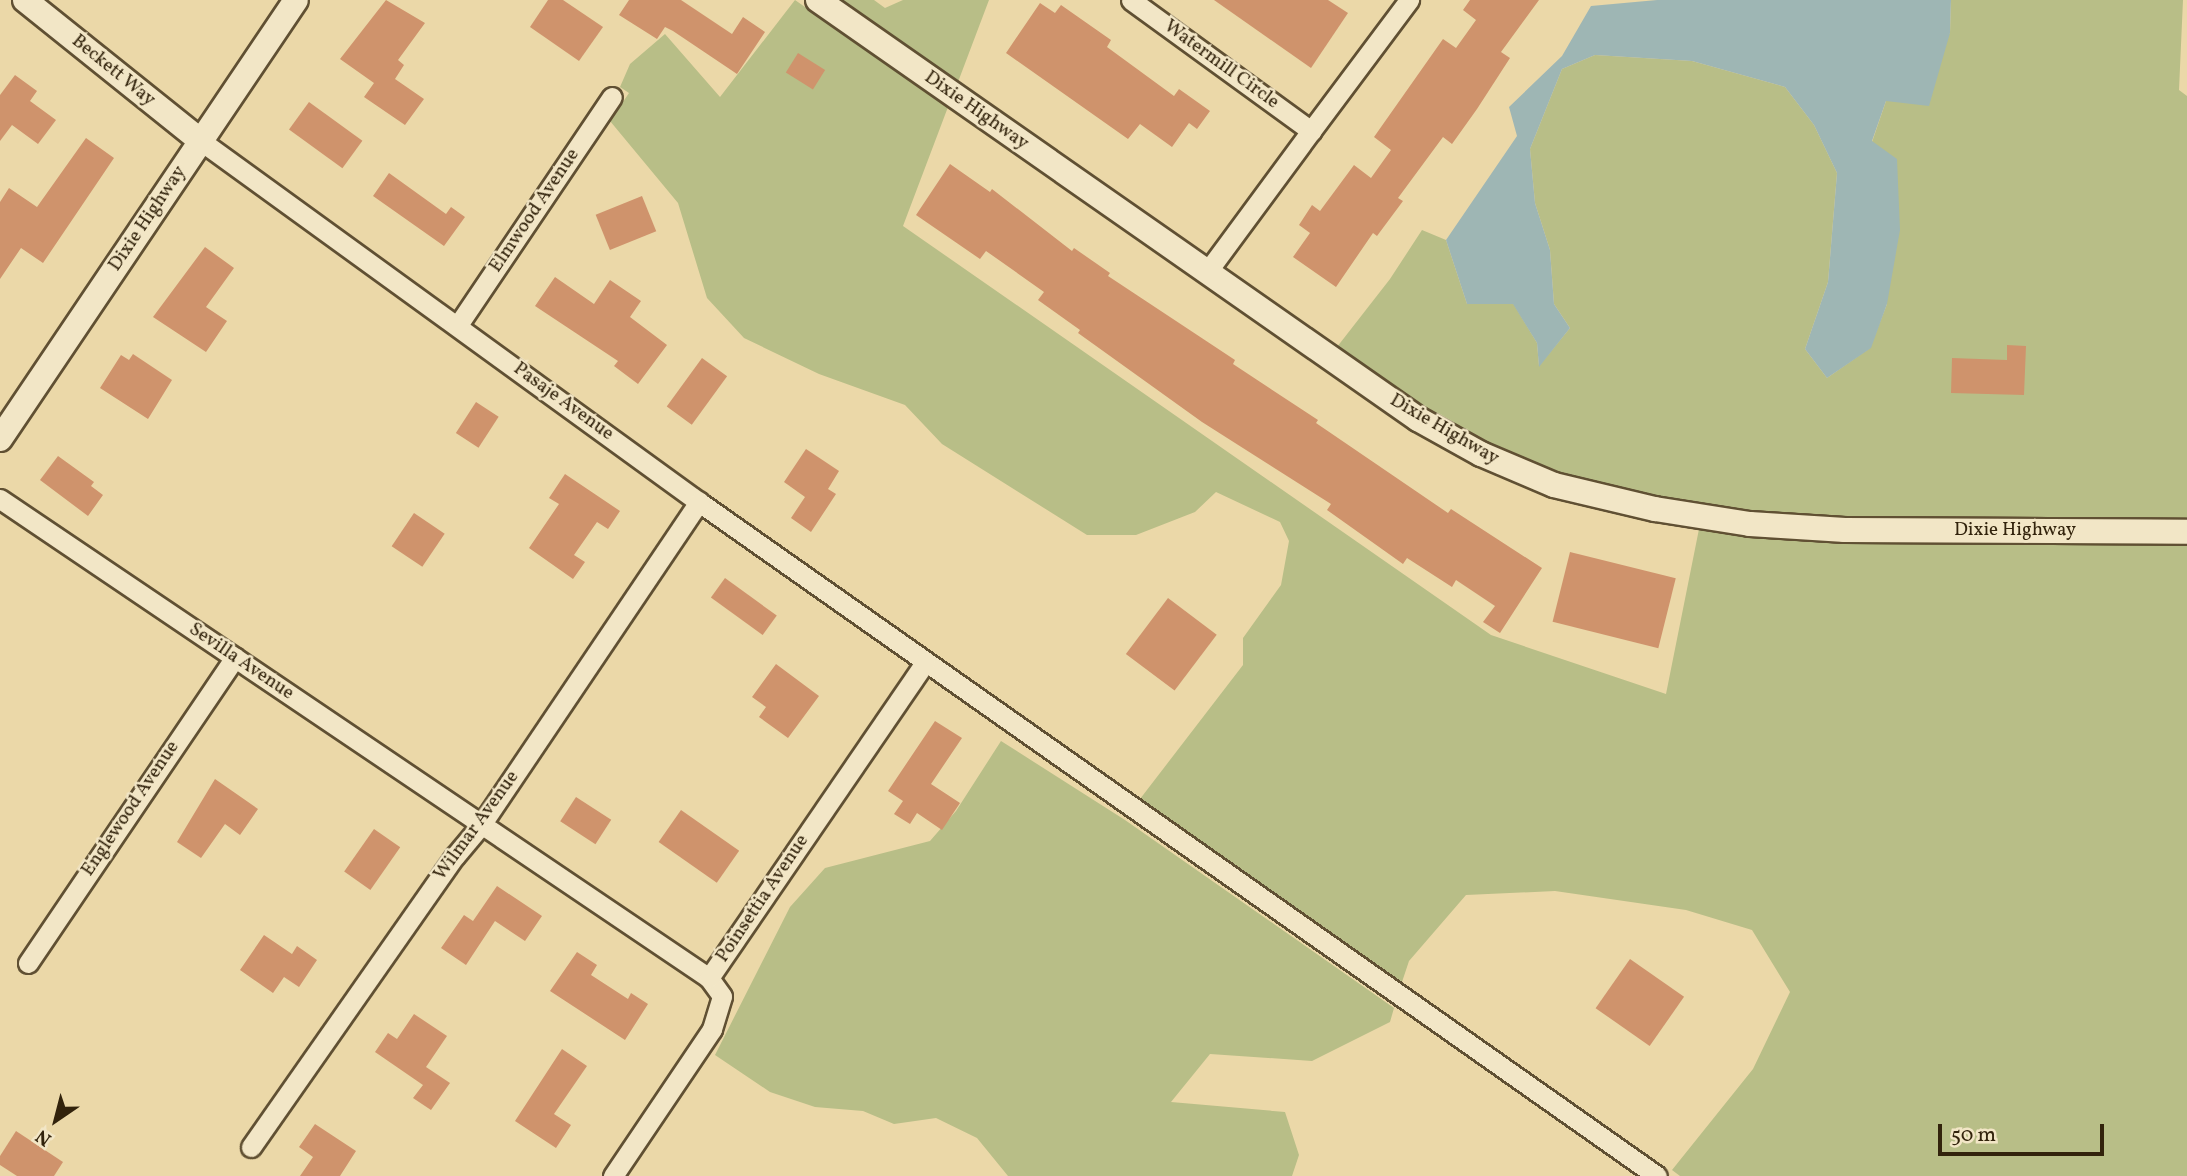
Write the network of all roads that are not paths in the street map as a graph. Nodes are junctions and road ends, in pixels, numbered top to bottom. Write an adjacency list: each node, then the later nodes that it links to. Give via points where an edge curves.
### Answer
1 (26, 0): 8 (street, Beckett Way)
2 (296, 0): 8 (street, Dixie Highway)
3 (818, 0): 9 (street, Dixie Highway)
4 (1131, 0): 7 (street, Watermill Circle)
5 (1409, 0): 7 (street)
6 (612, 97): 10 (street, Elmwood Avenue)
7 (1311, 131): 9 (street)
8 (201, 141): 10 (street, Pasaje Avenue); 11 (street, Dixie Highway)
9 (1207, 272): 14 (street, Dixie Highway, via 1418,419 1480,454 1555,485 1655,509 1750,524 1844,530)
10 (458, 325): 13 (street, Pasaje Avenue)
11 (4, 423)
12 (0, 499): 15 (street, Sevilla Avenue)
13 (699, 502): 16 (street, Pasaje Avenue); 17 (street, Wilmar Avenue)
14 (2187, 531)
15 (235, 657): 17 (street, Sevilla Avenue); 18 (street, Englewood Avenue)
16 (925, 662): 19 (street, Poinsettia Avenue); 22 (street, Pasaje Avenue)
17 (481, 825): 19 (street); 20 (street, Wilmar Avenue)
18 (28, 963)
19 (709, 978): 21 (street, Poinsettia Avenue, via 722,996 712,1029)
20 (251, 1147)
21 (613, 1176)
22 (1657, 1176)

